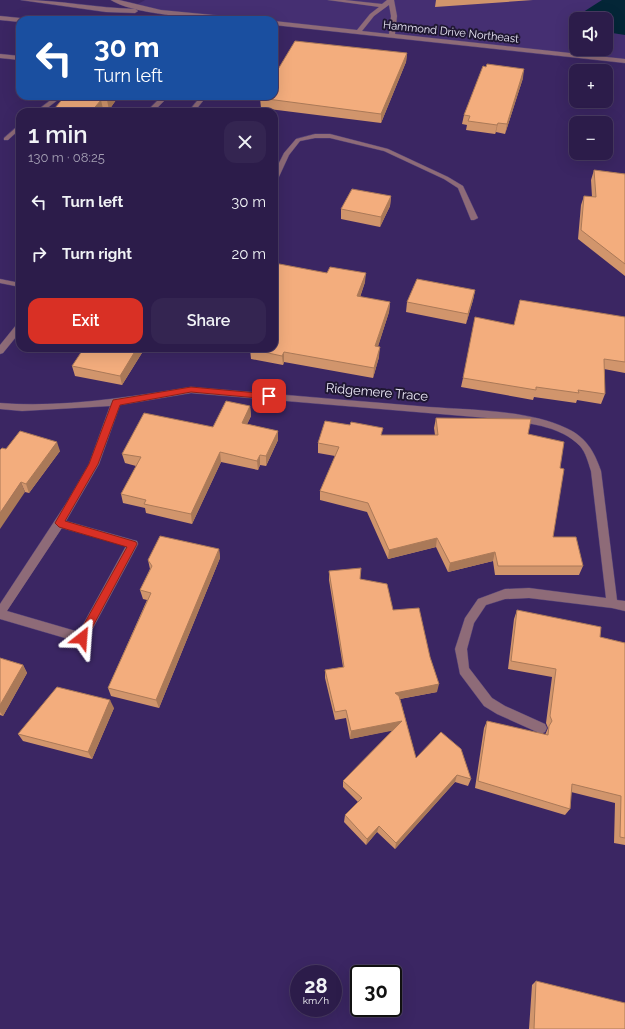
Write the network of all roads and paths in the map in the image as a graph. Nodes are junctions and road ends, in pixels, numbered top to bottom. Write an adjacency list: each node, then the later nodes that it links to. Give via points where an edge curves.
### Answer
1 (24, 0): 6 (street, via 115,10)
2 (115, 0): 6 (street)
3 (331, 0): 5 (street)
4 (391, 0): 5 (street); 12 (street, via 394,16)
5 (384, 6): 11 (street, via 372,15)
6 (152, 10): 7 (street)
7 (207, 16)
8 (0, 18): 9 (street)
9 (16, 20)
10 (278, 23): 11 (street, Hammond Drive Northeast)
11 (358, 32): 12 (street, Hammond Drive Northeast)
12 (392, 36): 15 (street, Hammond Drive Northeast)
13 (0, 56): 14 (street)
14 (16, 58)
15 (625, 61)
16 (54, 100): 19 (street)
17 (162, 100): 20 (street)
18 (201, 100): 21 (street)
19 (44, 108)
20 (153, 108)
21 (194, 108)
22 (16, 130): 23 (street)
23 (6, 139)
24 (278, 172): 25 (street, via 286,154 298,140 330,136 386,150 446,178 461,187)
25 (474, 218)
26 (0, 282): 27 (street)
27 (16, 284)
28 (16, 331): 29 (street)
29 (0, 351)
30 (116, 402): 31 (street, Ridgemere Trace, via 22,408); 32 (street, via 94,464); 33 (street, Ridgemere Trace, via 191,390 499,416 542,423 572,433 590,452 596,471)
31 (0, 406)
32 (59, 523): 35 (street); 35 (street, via 133,544 82,638)
33 (612, 603): 34 (street); 36 (street, via 529,593 505,594 482,602 469,621 461,649 464,670 488,702)
34 (625, 606)
35 (0, 614)
36 (541, 728)

